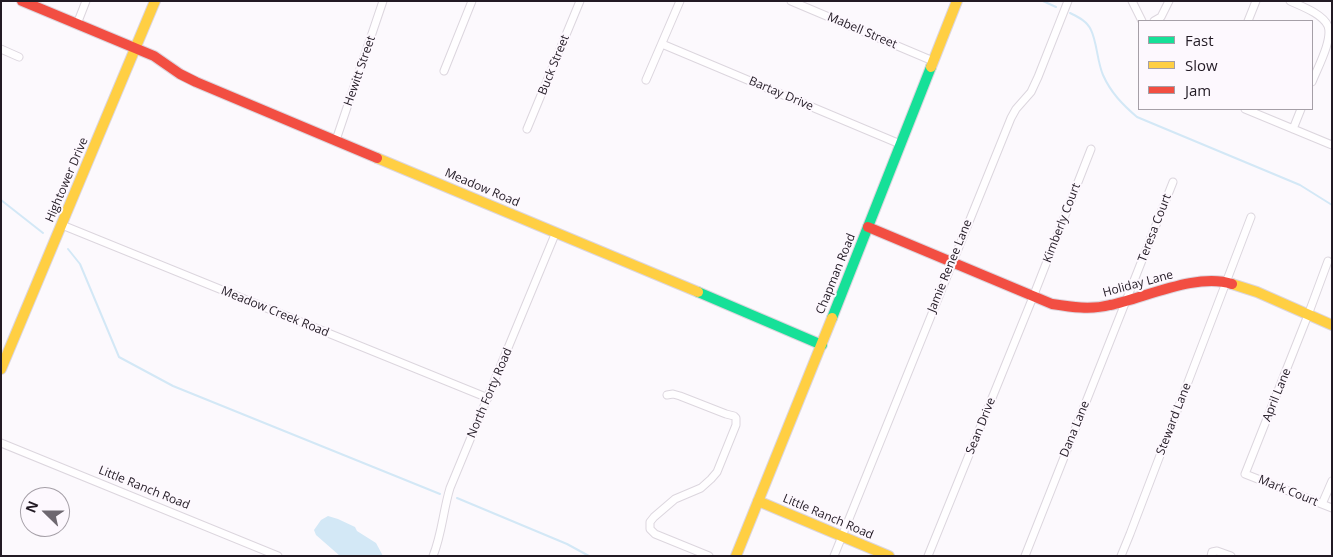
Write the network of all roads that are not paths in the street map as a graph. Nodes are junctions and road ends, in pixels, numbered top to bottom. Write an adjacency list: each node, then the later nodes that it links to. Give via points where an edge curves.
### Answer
1 (22, 1): 18 (street)
2 (86, 1): 18 (street)
3 (155, 1): 20 (street, Hightower Drive)
4 (383, 1): 31 (street, Hewitt Street)
5 (472, 1): 24 (street)
6 (580, 1): 30 (street, Buck Street)
7 (680, 1): 19 (street)
8 (790, 1): 23 (street, Mabell Street)
9 (957, 1): 23 (street, Chapman Road)
10 (1068, 1): 41 (street, Jamie Renee Lane, via 1031,92 1011,118)
11 (1132, 1): 15 (street)
12 (1169, 1): 16 (street, via 1161,17)
13 (1256, 1): 17 (street)
14 (1290, 1): 26 (street, via 1315,13 1328,26 1327,45)
15 (1142, 20)
16 (1156, 20)
17 (1248, 20)
18 (77, 24): 20 (street)
19 (662, 44): 25 (street); 32 (street, Bartay Drive)
20 (136, 48): 31 (street, Meadow Road, via 196,82); 37 (street, Hightower Drive)
21 (1, 50): 22 (street)
22 (19, 57)
23 (932, 61): 32 (street, Chapman Road)
24 (444, 71)
25 (646, 80)
26 (1313, 80)
27 (1248, 110): 29 (street)
28 (1301, 110): 29 (street)
29 (1293, 128): 33 (street)
30 (527, 129)
31 (336, 140): 39 (street, Meadow Road)
32 (900, 144): 38 (street, Chapman Road)
33 (1332, 145)
34 (1091, 149): 43 (street, Kimberly Court)
35 (1173, 182): 44 (street, Teresa Court)
36 (1251, 217): 42 (street, Steward Lane)
37 (62, 225): 48 (street, Hightower Drive); 50 (street, Meadow Creek Road)
38 (868, 227): 41 (street, Holiday Lane); 47 (street, Chapman Road)
39 (556, 232): 47 (street, Meadow Road); 50 (street, North Forty Road)
40 (1328, 261): 45 (street, April Lane)
41 (952, 262): 43 (street, Holiday Lane); 57 (street, Jamie Renee Lane)
42 (1227, 282): 44 (street, Holiday Lane, via 1182,285); 45 (street, Holiday Lane); 67 (street, Steward Lane)
43 (1033, 297): 44 (street, Holiday Lane, via 1074,308); 65 (street, Sean Drive)
44 (1126, 302): 66 (street, Dana Lane)
45 (1308, 315): 46 (street, Holiday Lane); 52 (street, April Lane)
46 (1332, 325)
47 (822, 345): 54 (street, Chapman Road)
48 (1, 368)
49 (667, 395): 61 (street, via 680,396 736,418 736,425 712,479 702,488 675,500 650,522 650,529 655,534)
50 (488, 398): 60 (street, North Forty Road, via 450,488)
51 (1, 443): 59 (street, Little Ranch Road)
52 (1245, 474): 55 (street, Mark Court)
53 (1332, 481): 55 (street)
54 (758, 501): 57 (street, Little Ranch Road); 62 (street, Chapman Road)
55 (1322, 504): 56 (street, Mark Court)
56 (1332, 508)
57 (842, 536): 63 (street, Jamie Renee Lane); 64 (street, Little Ranch Road)
58 (1211, 554): 68 (street, via 1217,551)
59 (278, 556)
60 (434, 556)
61 (709, 556)
62 (736, 556)
63 (834, 556)
64 (889, 556)
65 (928, 556)
66 (1025, 556)
67 (1121, 556)
68 (1231, 556)

